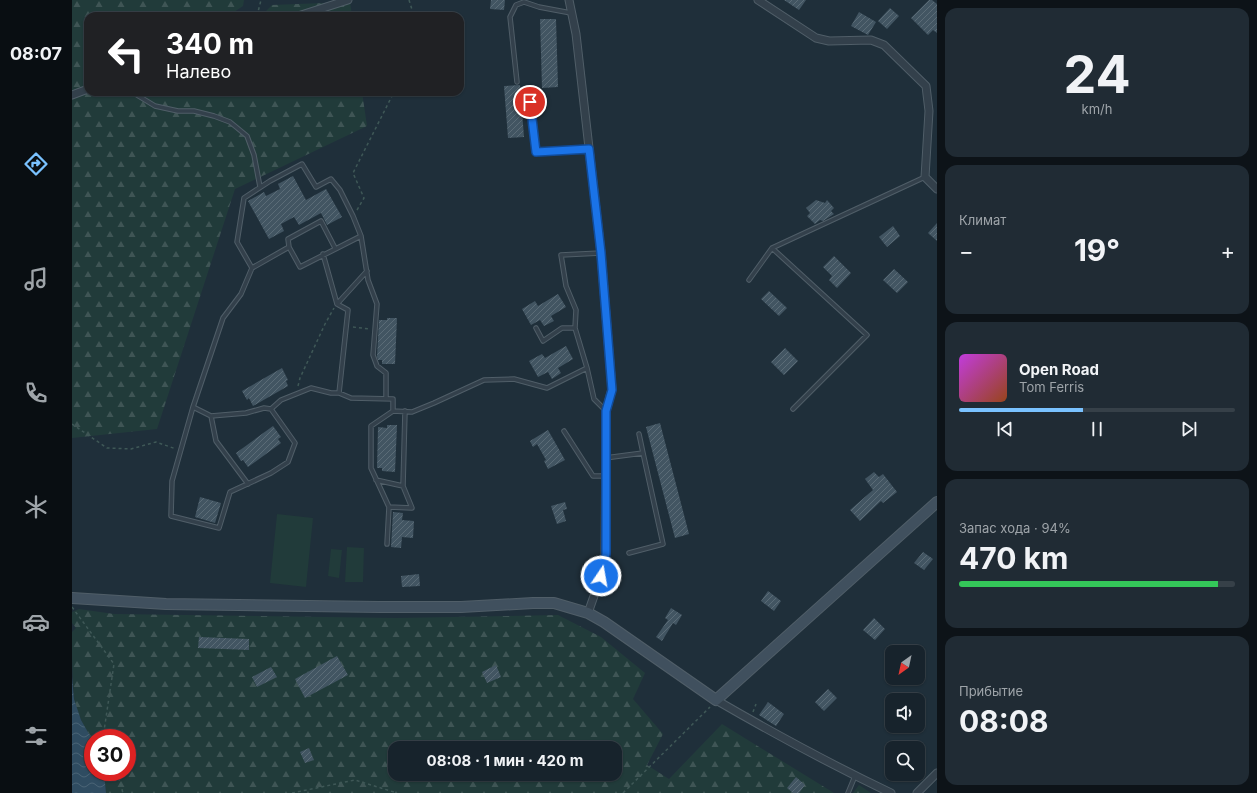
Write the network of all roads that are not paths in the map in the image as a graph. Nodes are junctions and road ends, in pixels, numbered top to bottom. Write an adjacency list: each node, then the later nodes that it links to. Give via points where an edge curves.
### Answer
1 (348, 0): 4 (street)
2 (569, 0): 5 (street)
3 (758, 0): 12 (street, via 816,38 829,41 871,40 884,45 926,86 929,111)
4 (310, 12)
5 (571, 13): 6 (lane, via 524,2 516,5 510,17); 11 (street, via 576,34)
6 (517, 82)
7 (84, 90): 8 (street)
8 (72, 95)
9 (139, 96): 13 (lane, via 155,106 214,116 230,122 247,136 254,154)
10 (530, 102): 11 (lane, via 536,152)
11 (589, 149): 19 (street)
12 (925, 177): 14 (street); 18 (lane)
13 (260, 187): 15 (lane, via 302,164 316,187 331,179 354,216); 21 (lane, via 244,198 237,242)
14 (937, 189)
15 (361, 236): 17 (lane); 22 (lane)
16 (289, 247): 17 (lane, via 288,238 320,220); 20 (lane, via 300,266); 21 (lane)
17 (335, 248): 20 (lane)
18 (772, 248): 23 (lane); 32 (lane, via 867,335)
19 (601, 253): 26 (lane, via 561,255 566,286 576,310); 35 (street, via 612,390)
20 (323, 254): 24 (lane)
21 (252, 268): 30 (lane, via 242,294 222,318)
22 (367, 271): 24 (lane); 29 (lane, via 377,304 373,355 377,366 386,373)
23 (749, 280)
24 (337, 304): 28 (lane, via 348,310)
25 (536, 328): 26 (lane, via 543,341 562,328)
26 (575, 328): 27 (lane)
27 (587, 368): 34 (lane, via 547,388 514,380 484,380 412,412); 35 (lane, via 594,399)
28 (339, 393): 29 (lane, via 351,398); 31 (lane, via 311,388 281,400)
29 (386, 398): 33 (lane, via 393,399)
30 (193, 407): 36 (lane); 43 (lane, via 172,481 171,516 219,528 230,492)
31 (271, 409): 36 (lane); 43 (lane, via 295,443 288,462)
32 (792, 410)
33 (393, 411): 34 (lane); 42 (lane, via 371,426 371,468)
34 (405, 411): 44 (lane)
35 (606, 411): 40 (street)
36 (211, 416): 43 (lane, via 216,441)
37 (564, 431): 41 (lane, via 593,476)
38 (639, 434): 39 (lane)
39 (643, 453): 40 (lane); 48 (lane, via 663,544)
40 (605, 458): 41 (street)
41 (606, 476): 50 (street, via 605,558)
42 (376, 480): 44 (lane); 46 (lane)
43 (248, 484)
44 (403, 486): 46 (lane, via 412,508)
45 (937, 502): 51 (main road)
46 (389, 507): 47 (lane)
47 (387, 544)
48 (629, 553)
49 (72, 598): 50 (main road, via 166,604 379,607 461,607 534,602 554,603)
50 (588, 613): 51 (main road)
51 (716, 700): 53 (street)
52 (937, 773): 56 (street)
53 (856, 776): 54 (lane); 55 (street)
54 (848, 793)
55 (892, 793)
56 (918, 793)

